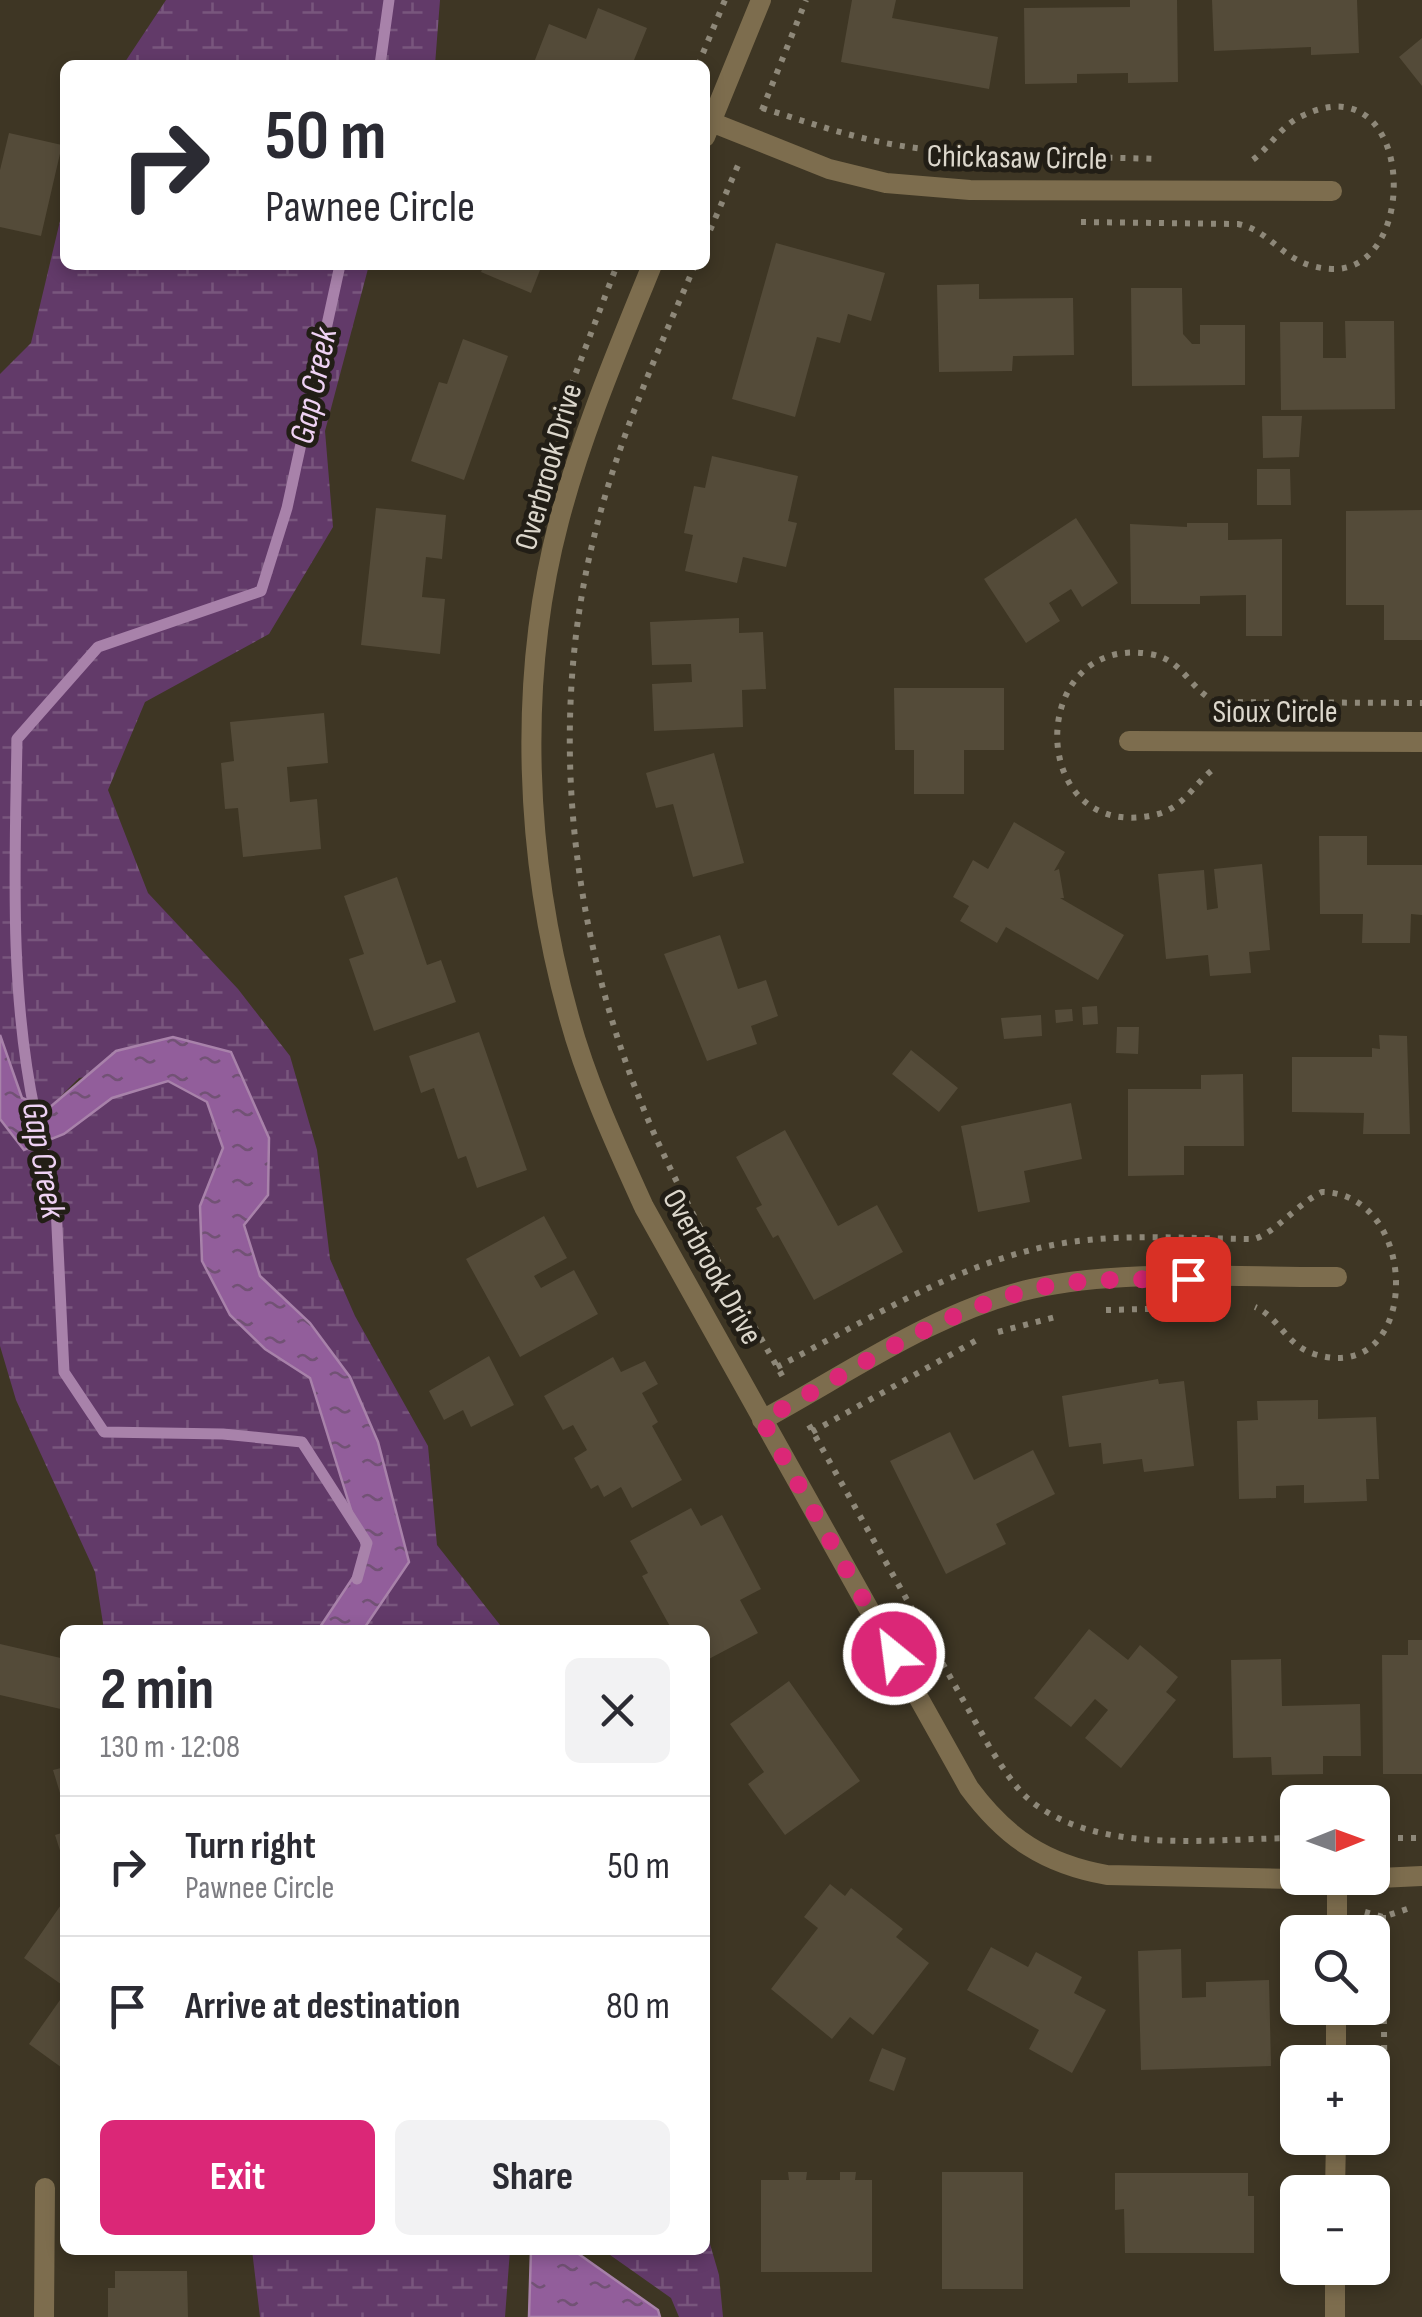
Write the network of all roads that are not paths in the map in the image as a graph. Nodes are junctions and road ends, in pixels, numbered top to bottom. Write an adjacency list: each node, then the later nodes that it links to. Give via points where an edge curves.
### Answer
1 (761, 0): 2 (street)
2 (710, 125)
3 (710, 131): 4 (street, Chickasaw Circle, via 886,183 970,190)
4 (1332, 192)
5 (650, 270): 9 (street, Overbrook Drive, via 592,415 558,525 537,658 536,845 569,1018 605,1122 644,1207)
6 (1129, 741): 7 (street, Sioux Circle)
7 (1422, 742)
8 (1337, 1277): 9 (street, via 1077,1281 1027,1290 956,1315)
9 (762, 1420): 12 (street, Overbrook Drive, via 970,1788 1014,1839 1074,1869 1107,1874)
10 (1422, 1876): 11 (street, Overbrook Drive)
11 (1390, 1878)
12 (1280, 1879)
13 (45, 2188): 15 (street)
14 (1335, 2285): 16 (street)
15 (44, 2317)
16 (1335, 2317)

